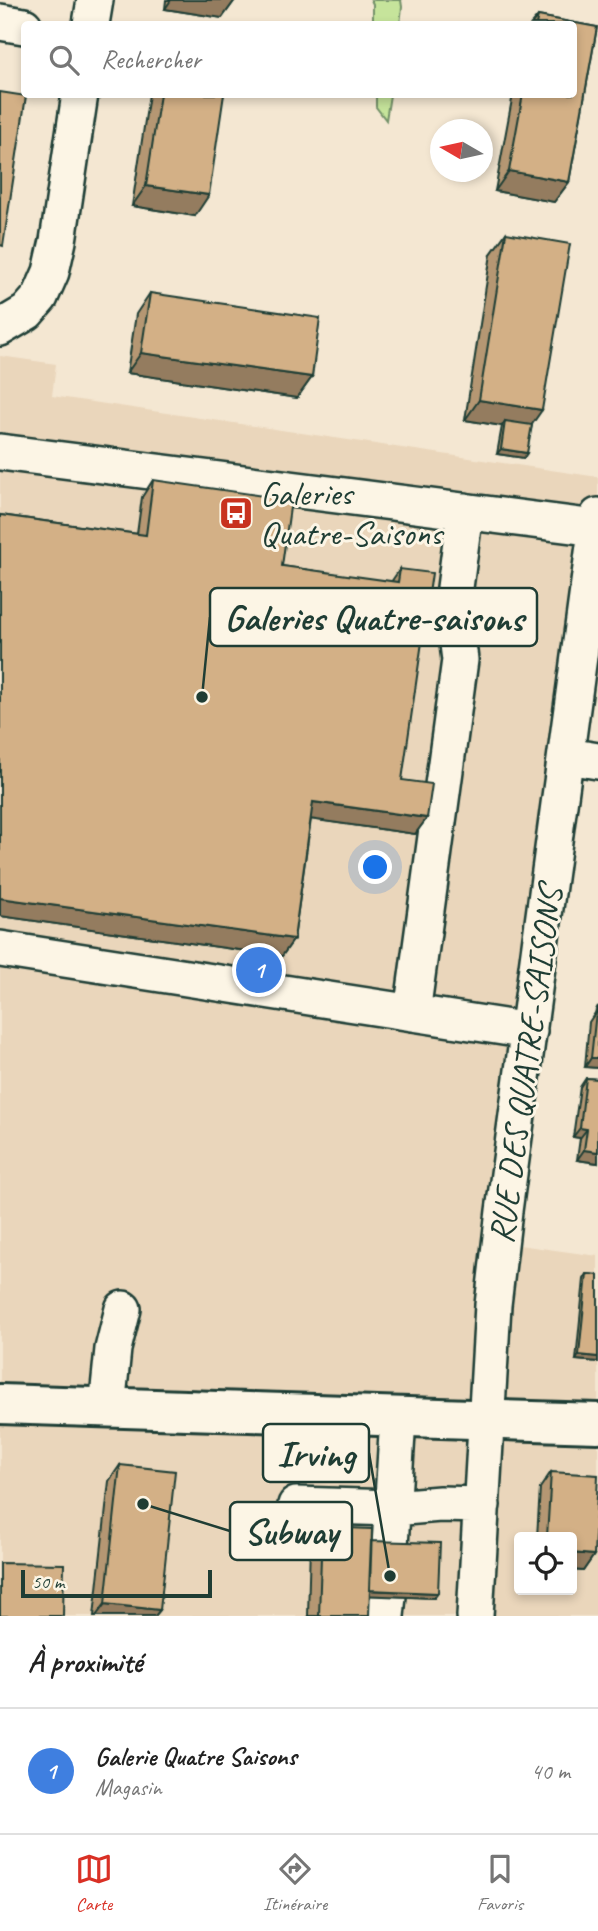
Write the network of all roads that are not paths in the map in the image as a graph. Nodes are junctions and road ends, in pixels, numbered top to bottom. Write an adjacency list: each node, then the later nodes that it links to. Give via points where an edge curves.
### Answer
1 (95, 0): 2 (street)
2 (92, 21)
3 (0, 22): 4 (street)
4 (21, 26)
5 (79, 98): 6 (street, via 51,272 27,312)
6 (0, 328)
7 (0, 452): 8 (street)
8 (465, 511): 9 (street); 12 (street, via 453,603 460,660)
9 (597, 522): 10 (street, RUE DES QUATRE-SAISONS)
10 (582, 758): 13 (street, RUE DES QUATRE-SAISONS)
11 (0, 949): 12 (street)
12 (412, 1013): 13 (street)
13 (529, 1031): 18 (street, RUE DES QUATRE-SAISONS, via 493,1305)
14 (123, 1309): 16 (street)
15 (0, 1404): 16 (main road)
16 (107, 1408): 17 (main road)
17 (398, 1418): 18 (main road); 22 (street)
18 (486, 1420): 19 (main road); 21 (street, RUE DES QUATRE-SAISONS)
19 (598, 1423)
20 (296, 1505): 22 (street)
21 (482, 1505): 22 (street); 24 (street, RUE DES QUATRE-SAISONS)
22 (393, 1508): 23 (street)
23 (390, 1546)
24 (475, 1616)

